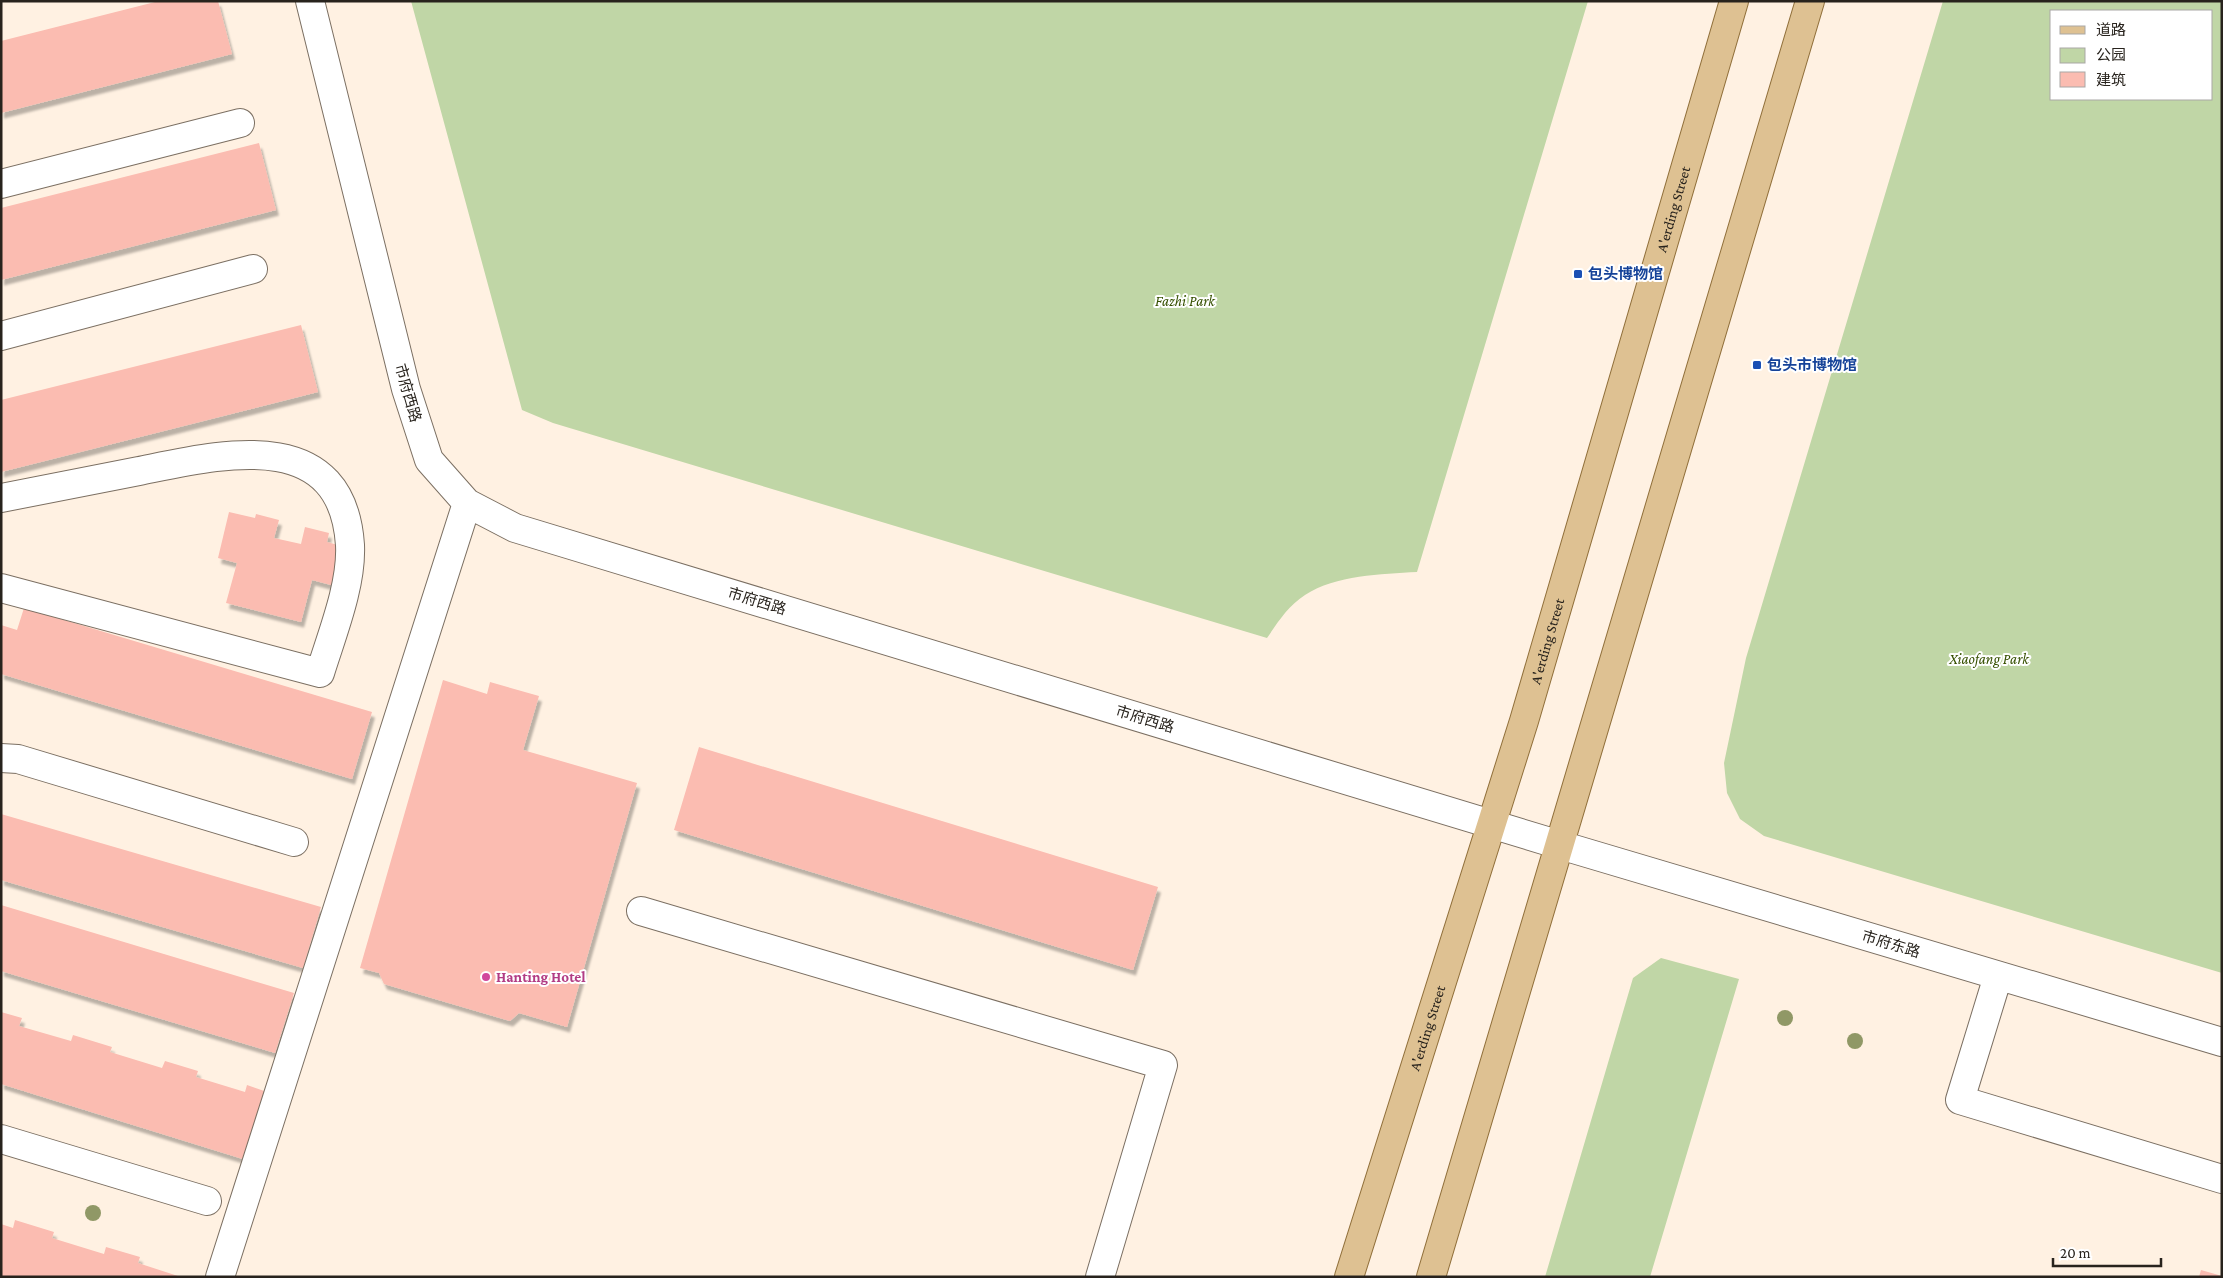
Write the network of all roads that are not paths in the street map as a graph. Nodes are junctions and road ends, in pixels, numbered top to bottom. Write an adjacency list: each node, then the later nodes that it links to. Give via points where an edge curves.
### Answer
1 (310, 1): 9 (street, 市府西路, via 406,389 429,460)
2 (1734, 1): 12 (main road, A'erding Street)
3 (1810, 1): 14 (main road)
4 (240, 122): 5 (street)
5 (1, 184)
6 (253, 269): 7 (street)
7 (1, 336)
8 (1, 498): 10 (street, via 208,458 259,454 302,465 329,482 338,496 350,546 345,588 320,674)
9 (467, 503): 12 (street, 市府西路, via 515,528); 21 (street)
10 (1, 588)
11 (1, 758): 13 (street, via 18,759)
12 (1492, 825): 14 (street, 市府西路); 23 (main road, A'erding Street)
13 (294, 842)
14 (1560, 845): 16 (street, 市府东路); 24 (main road)
15 (642, 910): 22 (street, via 1163,1065)
16 (1998, 976): 17 (street, 市府东路); 19 (street, via 1960,1100)
17 (2222, 1042)
18 (1, 1139): 20 (street)
19 (2222, 1179)
20 (208, 1201)
21 (220, 1277)
22 (1100, 1277)
23 (1349, 1277)
24 (1431, 1277)

